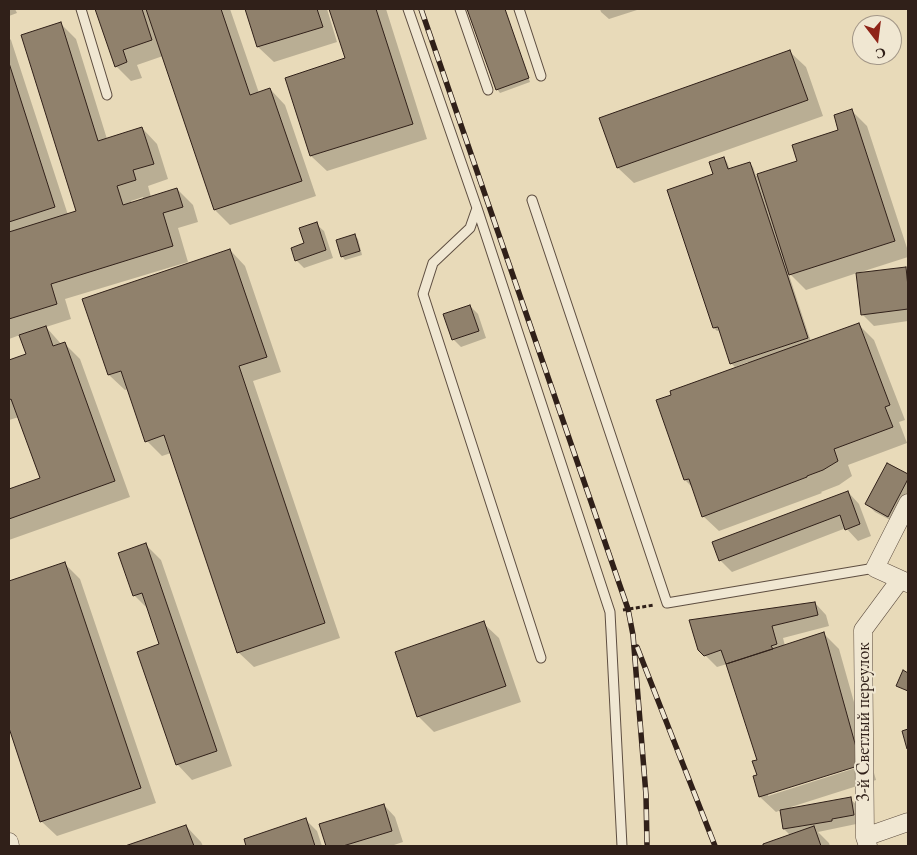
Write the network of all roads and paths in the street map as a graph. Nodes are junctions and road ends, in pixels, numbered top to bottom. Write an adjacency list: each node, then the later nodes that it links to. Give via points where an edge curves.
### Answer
1 (81, 9): 7 (lane)
2 (408, 9): 9 (lane)
3 (460, 9): 6 (lane)
4 (519, 9): 5 (lane)
5 (541, 76)
6 (488, 90)
7 (107, 95)
8 (532, 200): 13 (lane)
9 (477, 208): 14 (lane); 15 (lane, via 470,228 433,263 423,294)
10 (908, 503): 11 (street)
11 (875, 568): 12 (street); 13 (lane)
12 (904, 582): 17 (street, 3-й Светлый переулок, via 863,630)
13 (666, 603): 14 (path)
14 (610, 612): 20 (lane)
15 (541, 658)
16 (908, 822): 17 (street)
17 (866, 841)
18 (9, 842): 19 (street)
19 (10, 846)
20 (622, 846)

